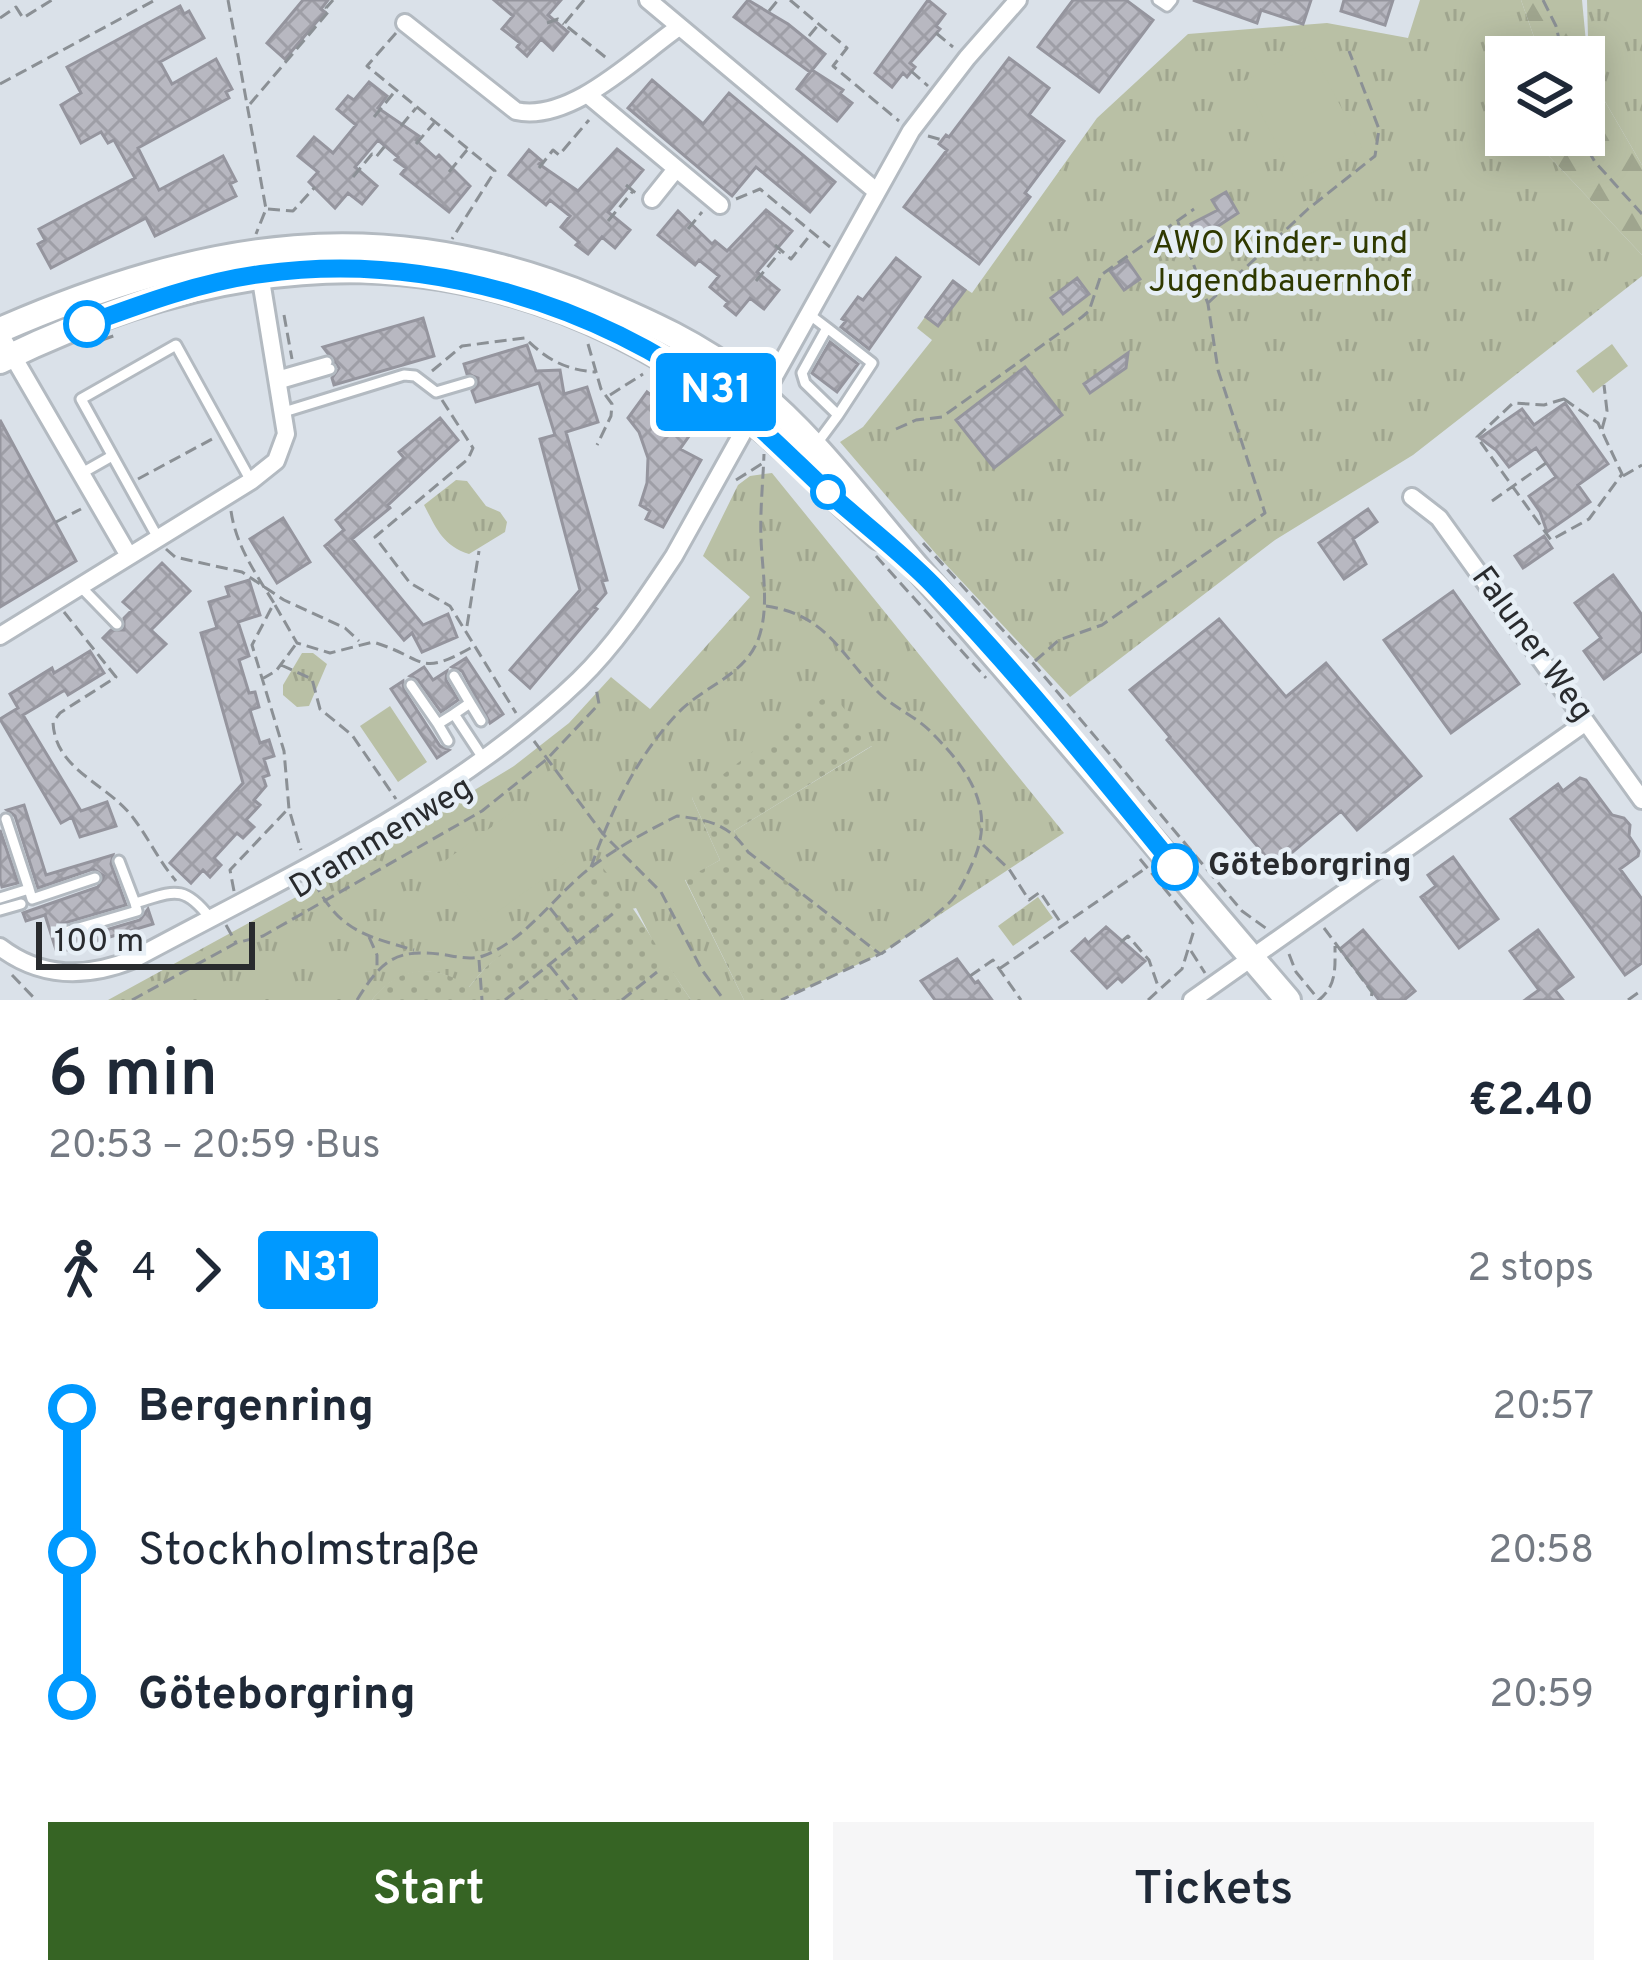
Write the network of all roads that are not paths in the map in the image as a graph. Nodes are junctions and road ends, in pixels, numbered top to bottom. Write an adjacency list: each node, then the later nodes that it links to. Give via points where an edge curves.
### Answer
1 (648, 0): 6 (street)
2 (1018, 0): 9 (street, via 911,131)
3 (1158, 0): 4 (lane, via 1167,7)
4 (1172, 0)
5 (405, 23): 7 (street, via 516,111 535,115)
6 (679, 27): 7 (street, via 620,69); 9 (street)
7 (594, 100): 8 (street)
8 (676, 169): 10 (street); 11 (street)
9 (876, 191): 13 (street)
10 (652, 199)
11 (716, 202)
12 (260, 274): 15 (main road); 16 (street); 21 (main road, via 398,272 518,296 621,336)
13 (810, 314): 14 (lane); 18 (street)
14 (827, 328): 20 (lane, via 802,373); 20 (lane, via 872,364)
15 (3, 345): 18 (main road, via 159,270 264,242 370,245 528,273 675,336); 24 (street)
16 (284, 377): 16 (lane, via 329,365); 19 (street)
17 (470, 382): 19 (lane, via 442,392 404,375)
18 (764, 397): 21 (street); 22 (main road)
19 (284, 412): 25 (street, via 276,461)
20 (838, 416): 22 (lane)
21 (751, 420): 29 (main road); 41 (street, via 654,586 592,666)
22 (815, 446): 29 (main road)
23 (112, 456): 24 (lane); 25 (lane, via 81,399 176,345); 27 (lane)
24 (82, 473): 28 (street)
25 (251, 481): 27 (street)
26 (1412, 497): 38 (street, Faluner Weg, via 1438,518)
27 (158, 538): 28 (street)
28 (129, 556): 30 (street)
29 (930, 582): 54 (main road)
30 (80, 585): 31 (lane); 32 (street)
31 (117, 624)
32 (0, 636)
33 (454, 676): 35 (lane)
34 (411, 685): 39 (lane)
35 (470, 703): 36 (lane); 37 (lane)
36 (454, 714): 39 (lane); 41 (lane)
37 (481, 721)
38 (1586, 722): 42 (street, Faluner Weg); 54 (street)
39 (438, 724): 40 (lane)
40 (448, 742)
41 (483, 758): 51 (street)
42 (1642, 800)
43 (7, 819): 46 (lane)
44 (119, 861): 48 (lane)
45 (94, 878): 46 (lane, via 32,899)
46 (29, 889): 47 (lane)
47 (0, 898)
48 (135, 903): 51 (lane, via 177,891); 52 (lane, via 137,911)
49 (21, 904): 50 (lane)
50 (0, 910)
51 (210, 918): 53 (street, via 97,971 53,972)
52 (65, 932)
53 (2, 949)
54 (1252, 959): 55 (main road); 56 (street)
55 (1292, 983)
56 (1192, 1000)

